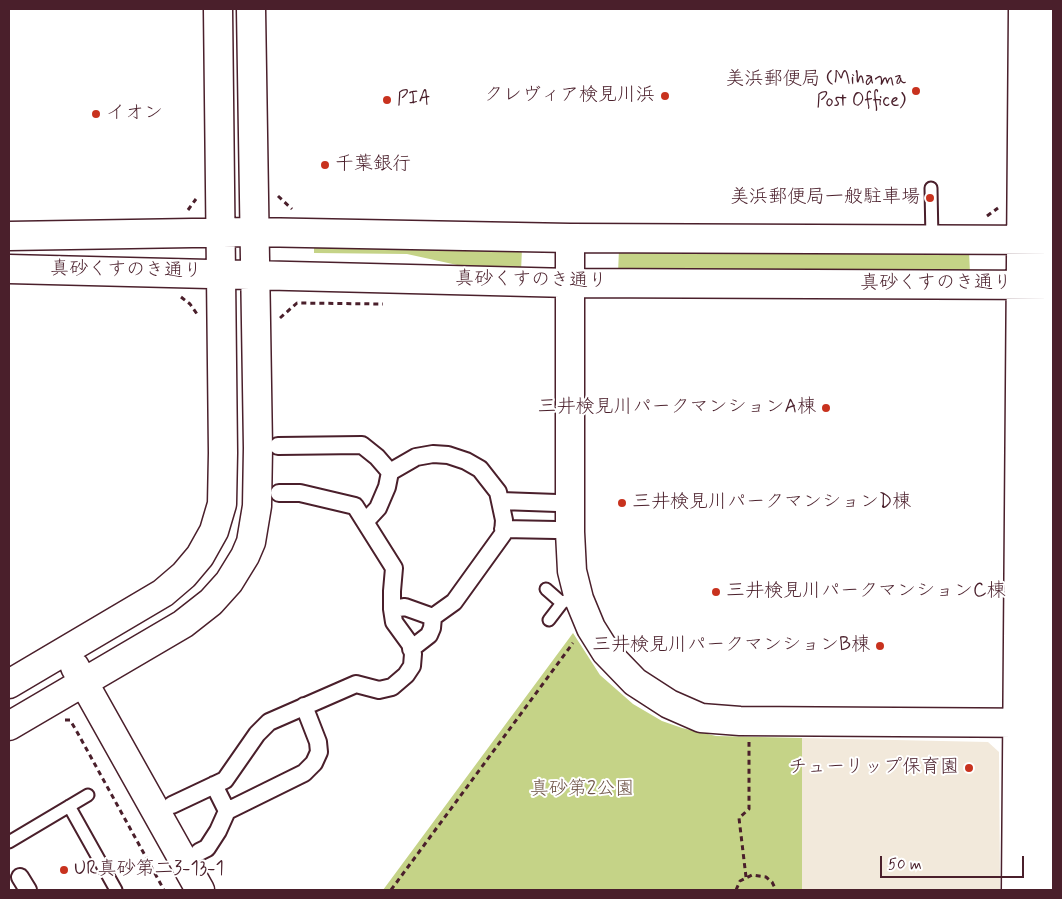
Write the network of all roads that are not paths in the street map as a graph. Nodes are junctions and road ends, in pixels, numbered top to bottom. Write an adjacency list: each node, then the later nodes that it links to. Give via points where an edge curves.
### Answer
1 (218, 9): 7 (street)
2 (251, 9): 6 (street)
3 (1023, 9): 11 (street)
4 (1048, 9): 11 (street)
5 (931, 188): 10 (lane)
6 (253, 232): 7 (street, 真砂くすのき通り); 9 (street, 真砂くすのき通り); 14 (street)
7 (220, 234): 8 (street, 真砂くすのき通り); 13 (street)
8 (9, 236)
9 (570, 238): 10 (street, 真砂くすのき通り); 15 (street)
10 (932, 240): 11 (street, 真砂くすのき通り)
11 (1040, 240): 16 (street)
12 (9, 269): 13 (street, 真砂くすのき通り)
13 (221, 273): 14 (street, 真砂くすのき通り); 31 (street, via 222,504 214,531 200,556 163,593)
14 (254, 274): 15 (street, 真砂くすのき通り); 32 (street, via 258,448 257,506 251,542 229,582 211,602 183,624)
15 (570, 283): 16 (street, 真砂くすのき通り); 26 (street)
16 (1040, 285): 35 (street)
17 (278, 446): 18 (street, via 362,445)
18 (390, 472): 20 (street, via 416,457 448,455 480,469); 22 (street, via 378,508)
19 (278, 493): 22 (street, via 300,493 355,506)
20 (501, 501): 21 (street); 23 (street)
21 (557, 503)
22 (365, 522): 27 (street, via 394,568)
23 (503, 528): 24 (street); 28 (street, via 503,534 463,591)
24 (556, 530)
25 (546, 589): 26 (lane)
26 (570, 598): 29 (lane); 35 (street, via 606,652 635,682 669,704 702,718)
27 (392, 609): 28 (street, via 405,608); 30 (street, via 394,622)
28 (433, 617): 30 (street, via 429,635)
29 (549, 620)
30 (411, 649): 34 (street, via 412,666 392,687 379,690 356,684)
31 (66, 650): 32 (street); 33 (street)
32 (84, 682): 36 (street); 45 (street)
33 (9, 684)
34 (304, 706): 37 (street, via 262,728 225,780); 41 (street, via 318,742 319,752 314,763 304,773)
35 (1038, 723): 46 (street); 47 (street)
36 (9, 726)
37 (214, 785): 39 (street); 41 (street)
38 (88, 795): 40 (lane)
39 (172, 805)
40 (69, 806): 42 (lane); 44 (lane)
41 (227, 811): 43 (street, via 207,848)
42 (9, 842)
43 (199, 852)
44 (116, 890)
45 (200, 890)
46 (1016, 890)
47 (1041, 890)

